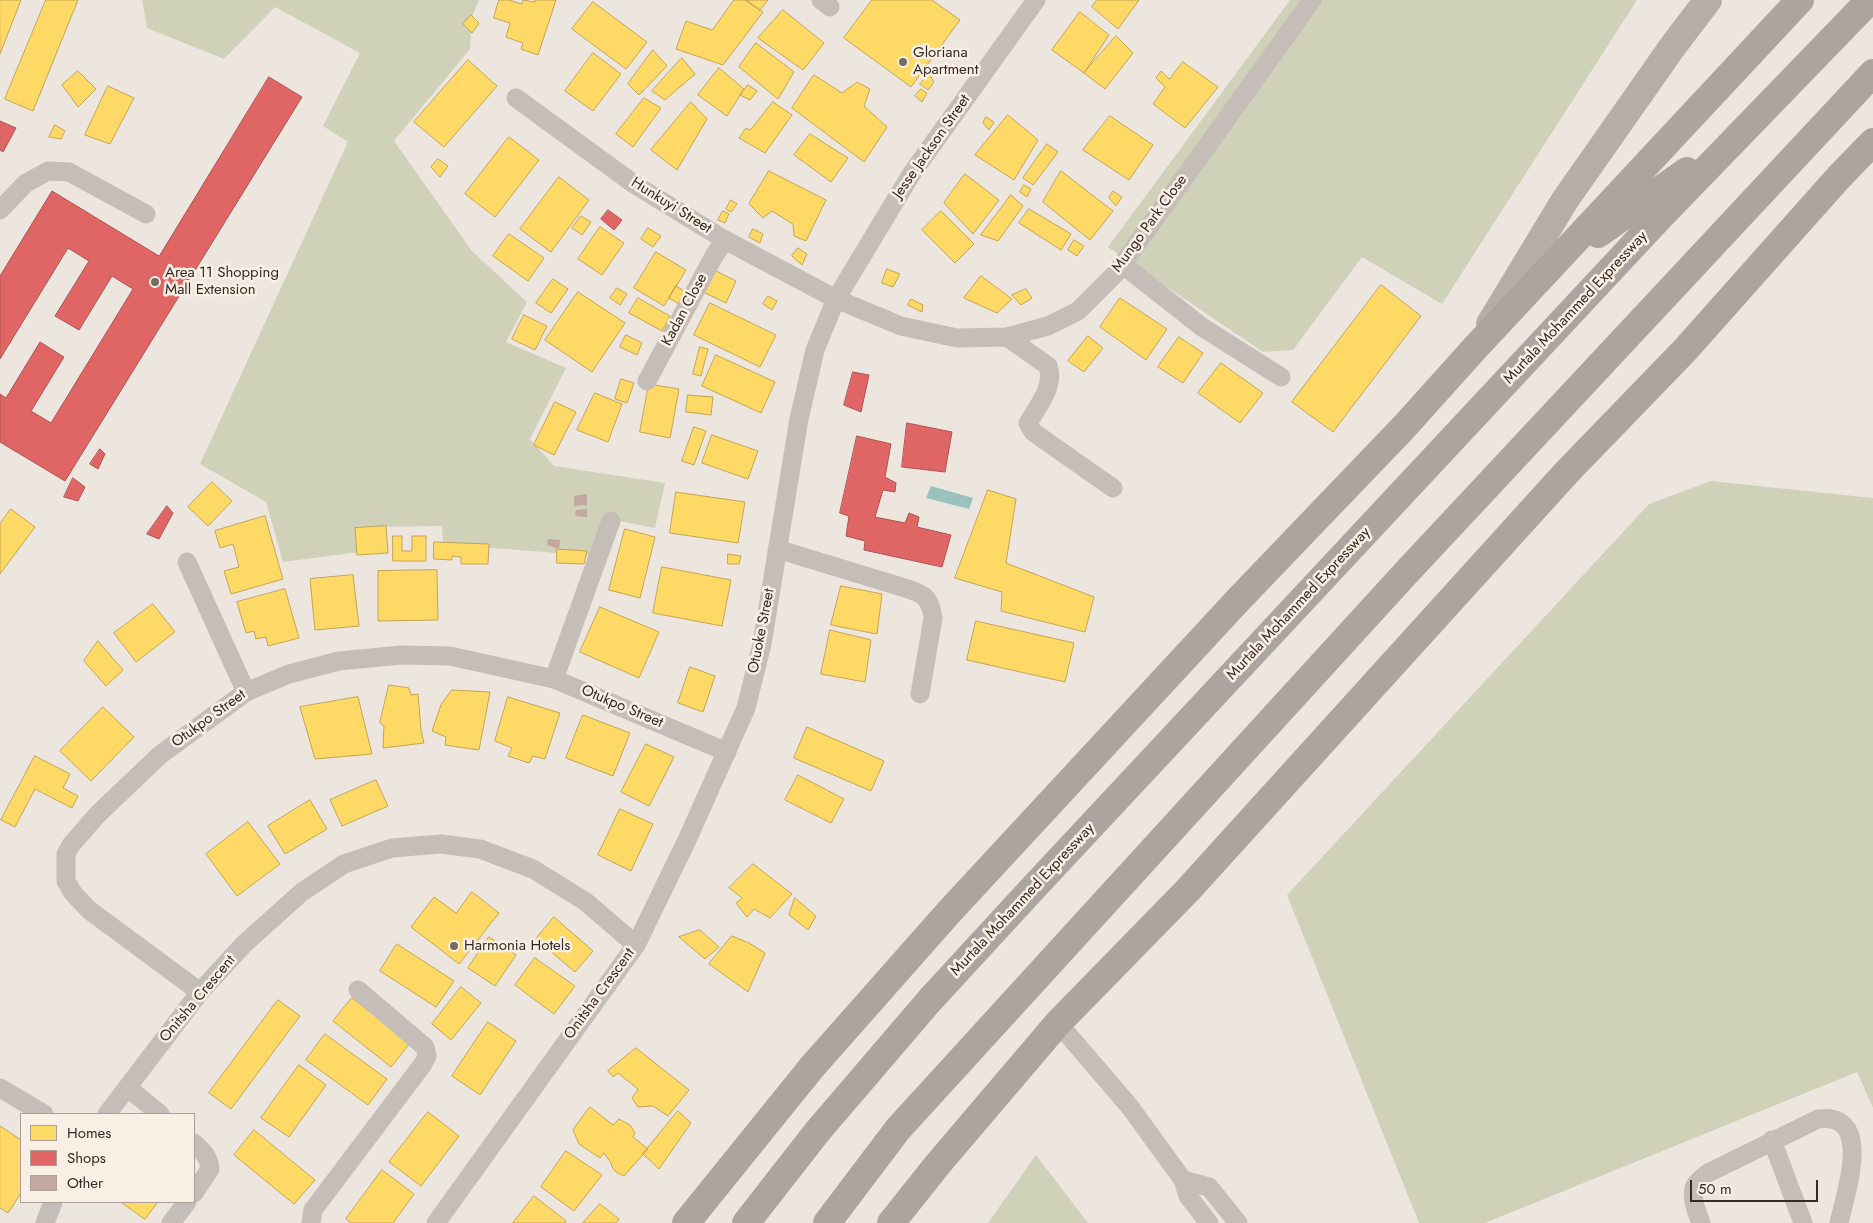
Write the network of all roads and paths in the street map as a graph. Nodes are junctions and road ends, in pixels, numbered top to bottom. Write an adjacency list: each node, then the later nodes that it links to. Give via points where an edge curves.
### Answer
1 (1036, 0): 15 (street, Jesse Jackson Street, via 912,173)
2 (1312, 0): 13 (street, Mungo Park Close)
3 (1708, 0): 17 (main road, via 1565,200)
4 (1800, 0): 14 (highway)
5 (1870, 0): 8 (highway, Murtala Mohammed Expressway)
6 (1873, 73): 49 (highway, via 1404,575 898,1129)
7 (516, 98): 12 (street, Hunkuyi Street, via 634,184)
8 (1736, 138): 14 (highway); 48 (highway, Murtala Mohammed Expressway, via 1034,886 930,1000 817,1132)
9 (1873, 142): 31 (highway, via 1685,350 1560,479 1187,891)
10 (0, 210): 11 (street, via 26,183 48,171 69,172)
11 (146, 214)
12 (725, 240): 15 (street, Hunkuyi Street); 19 (street, Kadan Close)
13 (1123, 265): 16 (street, Mungo Park Close, via 1078,311 1048,326); 18 (street, via 1202,327)
14 (1552, 266): 17 (highway)
15 (836, 299): 16 (street, Mungo Park Close, via 901,326 957,338); 22 (street, Otuoke Street, via 816,350 801,410)
16 (1007, 336): 20 (street, via 1048,366 1051,374 1050,383 1028,423 1033,432)
17 (1475, 348): 43 (highway, via 949,912 812,1067)
18 (1281, 377)
19 (647, 381)
20 (1113, 488)
21 (611, 520): 24 (street)
22 (777, 549): 26 (street, via 918,592 927,598 933,618); 27 (street, Otuoke Street, via 762,644 746,708)
23 (187, 562): 25 (street)
24 (554, 679): 25 (street, Otukpo Street, via 450,656 401,655 339,661 289,674); 27 (street, Otukpo Street)
25 (246, 692): 30 (street, Otukpo Street, via 160,755 98,814 66,854 66,881 89,910)
26 (920, 694)
27 (727, 752): 28 (street, Otuoke Street)
28 (636, 945): 30 (street, Onitsha Crescent, via 586,902 534,869 480,850 441,844 392,848 344,864 302,892 244,944); 47 (street, Onitsha Crescent)
29 (358, 990): 46 (street, via 425,1047 427,1056 313,1210)
30 (200, 992): 33 (street, Onitsha Crescent)
31 (1058, 1023): 39 (street, via 1130,1107); 50 (highway)
32 (0, 1088): 34 (street)
33 (128, 1088): 35 (street, Onitsha Crescent); 36 (street)
34 (42, 1113)
35 (108, 1113)
36 (159, 1113)
37 (1772, 1140): 53 (street, via 1708,1173 1696,1183 1694,1196); 54 (street); 55 (street, via 1818,1119 1842,1121 1850,1127 1858,1139 1858,1155)
38 (195, 1144): 40 (street, via 204,1152 210,1169)
39 (1183, 1180): 51 (street, via 1188,1196); 52 (street, via 1209,1187)
40 (195, 1192)
41 (53, 1203): 44 (street)
42 (186, 1203): 45 (street)
43 (689, 1221)
44 (45, 1223)
45 (171, 1223)
46 (311, 1223)
47 (436, 1223)
48 (746, 1223)
49 (827, 1223)
50 (891, 1223)
51 (1209, 1223)
52 (1238, 1223)
53 (1701, 1223)
54 (1803, 1223)
55 (1840, 1223)

